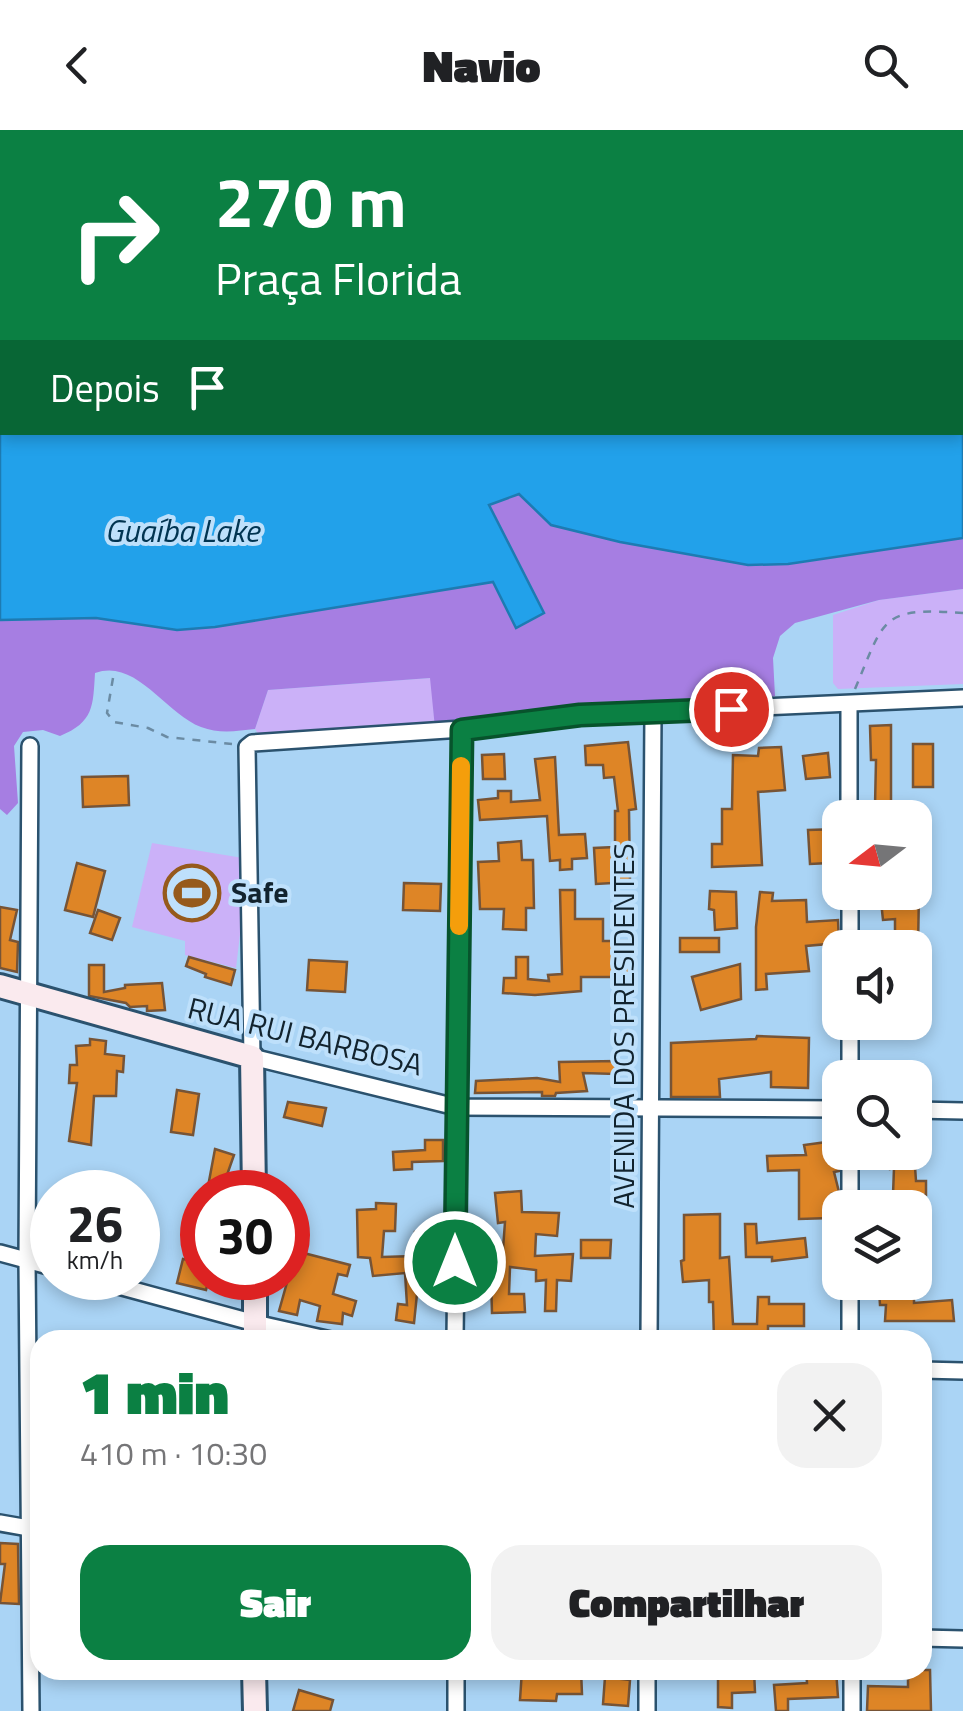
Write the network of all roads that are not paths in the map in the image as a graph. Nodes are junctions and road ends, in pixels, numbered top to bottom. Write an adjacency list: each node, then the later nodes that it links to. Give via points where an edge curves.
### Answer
1 (963, 698): 2 (street)
2 (849, 704): 3 (street); 6 (street)
3 (652, 712): 4 (street); 11 (street, AVENIDA DOS PRESIDENTES)
4 (462, 730): 9 (street, via 248,744); 10 (street)
5 (30, 746): 8 (street)
6 (849, 800)
7 (0, 986): 8 (street, RUA RUI BARBOSA)
8 (30, 994): 9 (street, RUA RUI BARBOSA); 17 (street)
9 (252, 1057): 10 (street, RUA RUI BARBOSA); 15 (street)
10 (456, 1107): 11 (street, RUA RUI BARBOSA); 24 (street)
11 (651, 1109): 12 (street, RUA RUI BARBOSA); 25 (street, AVENIDA DOS PRESIDENTES)
12 (822, 1109)
13 (932, 1110): 14 (street)
14 (963, 1111)
15 (254, 1170)
16 (0, 1253): 17 (street)
17 (27, 1260): 18 (street); 29 (street)
18 (30, 1261)
19 (157, 1300): 22 (street)
20 (255, 1300): 23 (street)
21 (850, 1300): 26 (street)
22 (249, 1330)
23 (255, 1330)
24 (455, 1330)
25 (649, 1330)
26 (850, 1330)
27 (932, 1370): 28 (street)
28 (963, 1371)
29 (30, 1375)
30 (0, 1524): 31 (street)
31 (30, 1528)
32 (932, 1638): 33 (street)
33 (963, 1638)
34 (31, 1680): 39 (street)
35 (254, 1680): 40 (street)
36 (456, 1680): 41 (street)
37 (648, 1680): 42 (street)
38 (852, 1680): 43 (street)
39 (30, 1711)
40 (254, 1711)
41 (456, 1711)
42 (647, 1711)
43 (852, 1711)

